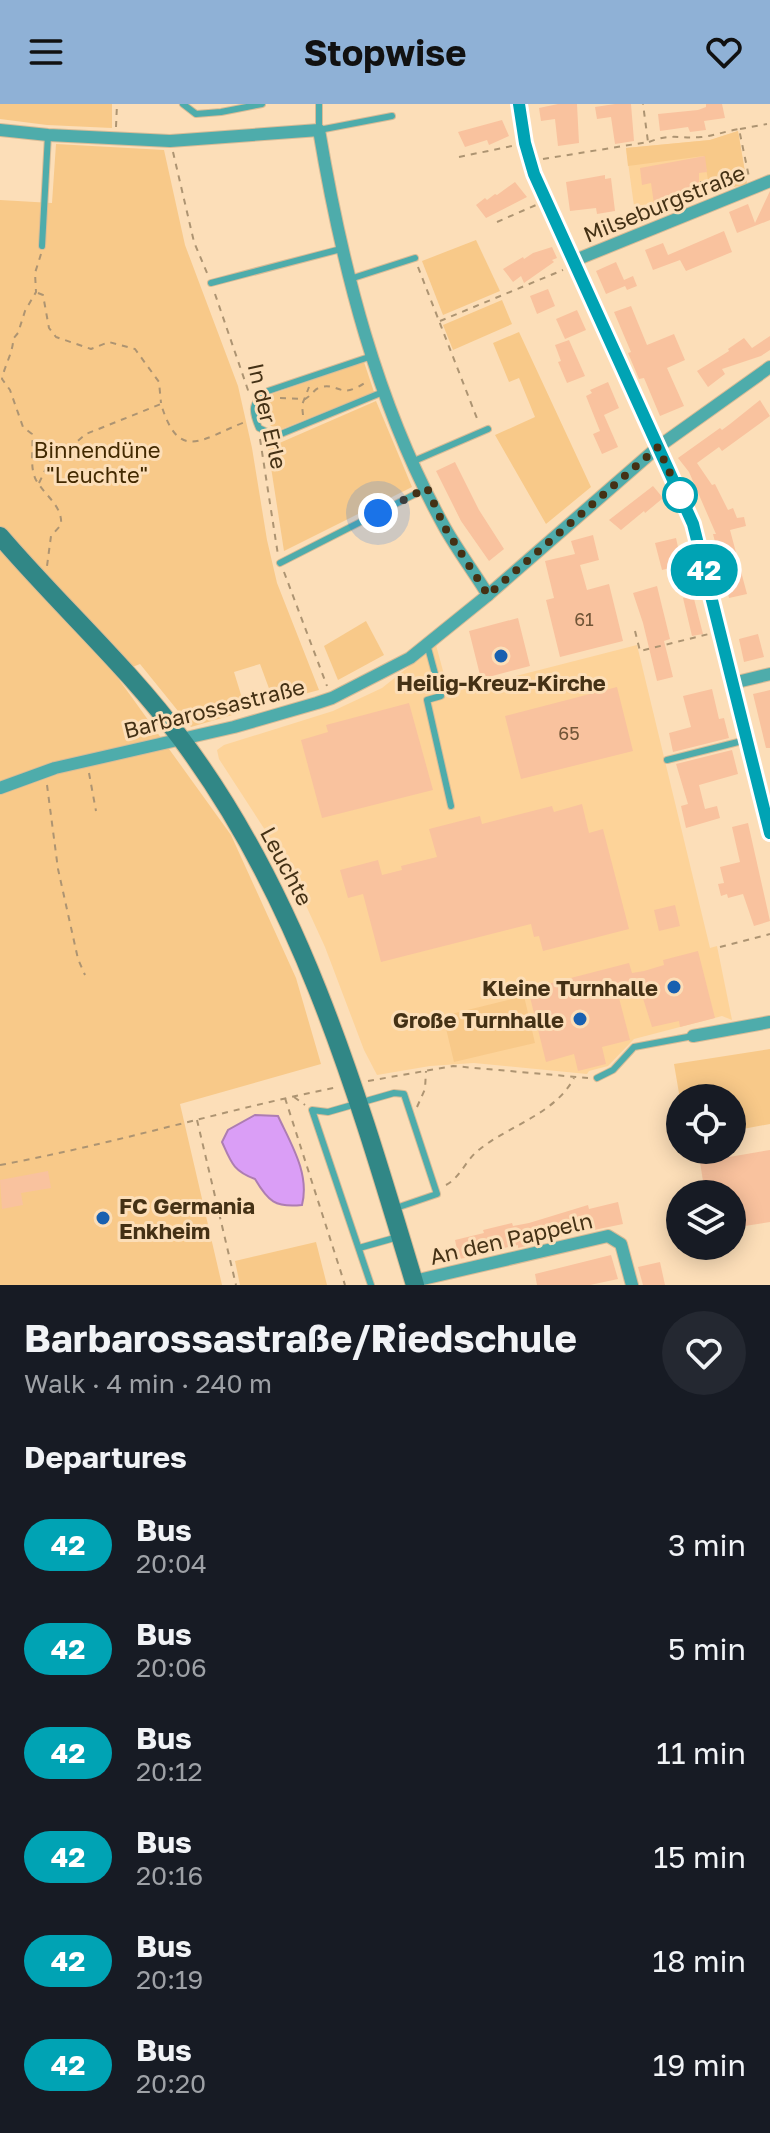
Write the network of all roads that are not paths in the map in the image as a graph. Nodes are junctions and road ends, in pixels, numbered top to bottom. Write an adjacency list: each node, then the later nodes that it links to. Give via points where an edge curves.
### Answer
1 (183, 104): 2 (lane, via 196,114)
2 (262, 104)
3 (319, 104): 7 (lane)
4 (519, 104): 13 (street, via 530,161)
5 (392, 116): 7 (lane)
6 (0, 130): 8 (street)
7 (319, 130): 8 (street, via 170,141); 11 (street)
8 (48, 135): 10 (lane)
9 (770, 181): 13 (street, Milseburgstraße)
10 (42, 246)
11 (341, 249): 14 (street); 15 (lane)
12 (415, 258): 14 (lane)
13 (573, 261): 20 (street)
14 (350, 279): 16 (street)
15 (211, 283)
16 (372, 356): 18 (street); 18 (lane, via 268,391 257,398 254,418 259,428 276,436)
17 (770, 367): 20 (street, Barbarossastraße)
18 (384, 391): 21 (street)
19 (485, 430): 21 (lane)
20 (658, 447): 25 (street, Barbarossastraße); 28 (street, via 693,524)
21 (414, 461): 22 (street)
22 (427, 488): 24 (lane); 25 (street, via 445,528)
23 (0, 536): 29 (street, Leuchte)
24 (280, 563)
25 (488, 595): 26 (street, Barbarossastraße)
26 (427, 644): 29 (street, Barbarossastraße, via 332,698); 33 (lane, via 441,696 427,700)
27 (770, 674): 28 (street)
28 (733, 683): 30 (street)
29 (182, 739): 32 (street, Barbarossastraße, via 87,760); 38 (street, Leuchte, via 238,824 290,921)
30 (746, 740): 31 (lane); 34 (street)
31 (667, 760)
32 (0, 788)
33 (451, 806)
34 (770, 833)
35 (770, 1022): 36 (street)
36 (693, 1036): 37 (lane, via 634,1047 613,1070)
37 (597, 1078)
38 (357, 1104): 39 (street, Leuchte); 39 (lane, via 400,1093 407,1099 437,1194); 41 (lane, via 328,1112 312,1110)
39 (392, 1210): 40 (street, Leuchte)
40 (400, 1237): 41 (lane); 42 (street, Leuchte)
41 (359, 1248): 43 (lane)
42 (414, 1283): 44 (street, An den Pappeln, via 608,1236 621,1244)
43 (371, 1285)
44 (631, 1285)

